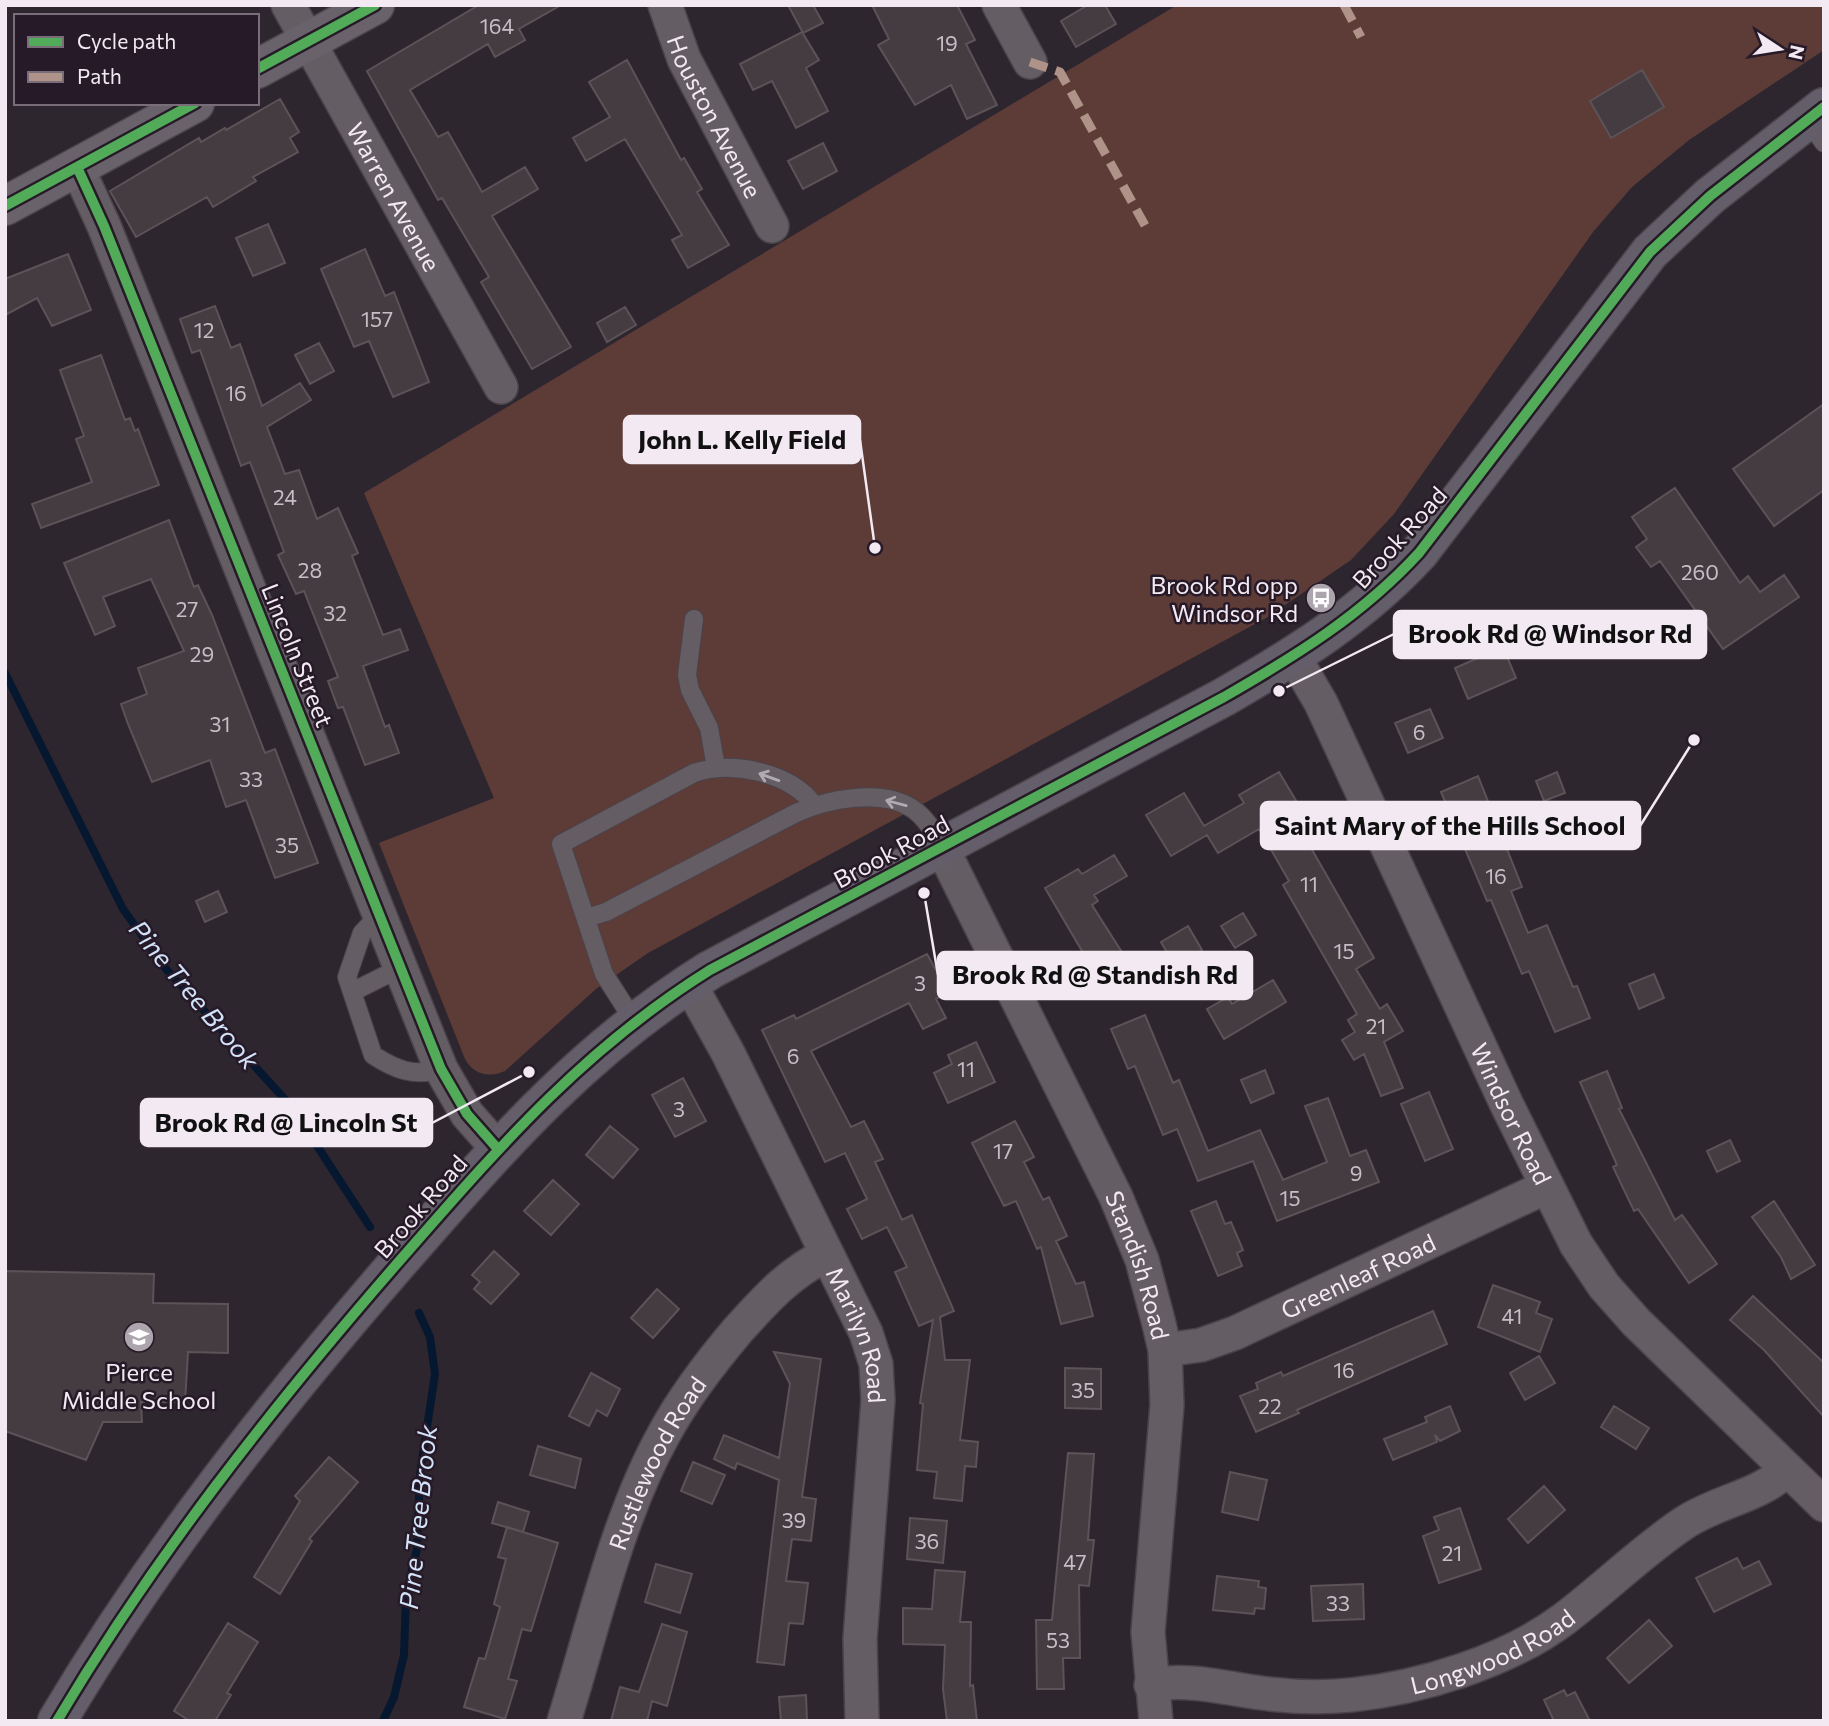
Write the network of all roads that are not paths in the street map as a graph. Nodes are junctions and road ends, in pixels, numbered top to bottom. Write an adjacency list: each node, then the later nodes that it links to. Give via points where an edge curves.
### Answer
1 (288, 5): 5 (street, Warren Avenue)
2 (376, 5): 5 (street)
3 (665, 5): 12 (street, Houston Avenue, via 684,59)
4 (999, 5): 6 (street)
5 (308, 42): 7 (street); 13 (street, Warren Avenue)
6 (1030, 62)
7 (259, 68)
8 (191, 105): 10 (street)
9 (1818, 123): 15 (main road, Brook Road, via 1710,196 1650,252 1419,553 1366,606)
10 (77, 167): 11 (street); 19 (street, Lincoln Street)
11 (5, 206)
12 (772, 226)
13 (501, 387)
14 (694, 619): 16 (lane, via 687,675 709,728)
15 (1294, 657): 18 (main road, Brook Road); 27 (street, Windsor Road, via 1321,703)
16 (716, 767): 17 (lane, one-way to 16, via 800,790 775,779 745,769); 20 (lane, via 694,773 561,844)
17 (814, 805): 18 (lane, one-way to 17, via 916,811 895,802 847,800); 20 (lane, via 606,912)
18 (942, 848): 22 (main road, Brook Road); 29 (street, Standish Road, via 1125,1216)
19 (379, 915): 21 (street, Lincoln Street); 23 (lane, via 362,933 347,977)
20 (586, 918): 24 (lane, via 607,980)
21 (400, 968): 23 (lane); 25 (street, Lincoln Street)
22 (689, 984): 24 (main road, Brook Road); 28 (street, Marilyn Road, via 728,1053)
23 (352, 992): 25 (lane, via 373,1055 396,1069 422,1074)
24 (634, 1021): 26 (main road, Brook Road, via 569,1076)
25 (441, 1069): 26 (street, Lincoln Street, via 467,1114)
26 (497, 1148): 33 (main road, Brook Road, via 230,1464 159,1563)
27 (1546, 1187): 29 (street, Greenleaf Road, via 1235,1333 1201,1345); 30 (street, Windsor Road, via 1576,1244 1620,1306)
28 (826, 1255): 34 (street, Rustlewood Road, via 795,1272 765,1300 703,1373 668,1427 626,1522); 35 (street, Marilyn Road, via 866,1333 877,1382 860,1639)
29 (1165, 1350): 32 (street, Standish Road, via 1166,1435 1148,1632)
30 (1787, 1470): 31 (street, Windsor Road); 32 (street, Longwood Road, via 1755,1492 1688,1521 1556,1625 1529,1643 1486,1661 1405,1685 1332,1696 1287,1696 1181,1682)
31 (1824, 1505)
32 (1151, 1685): 36 (street, Standish Road)
33 (57, 1721)
34 (564, 1721)
35 (862, 1721)
36 (1156, 1721)

